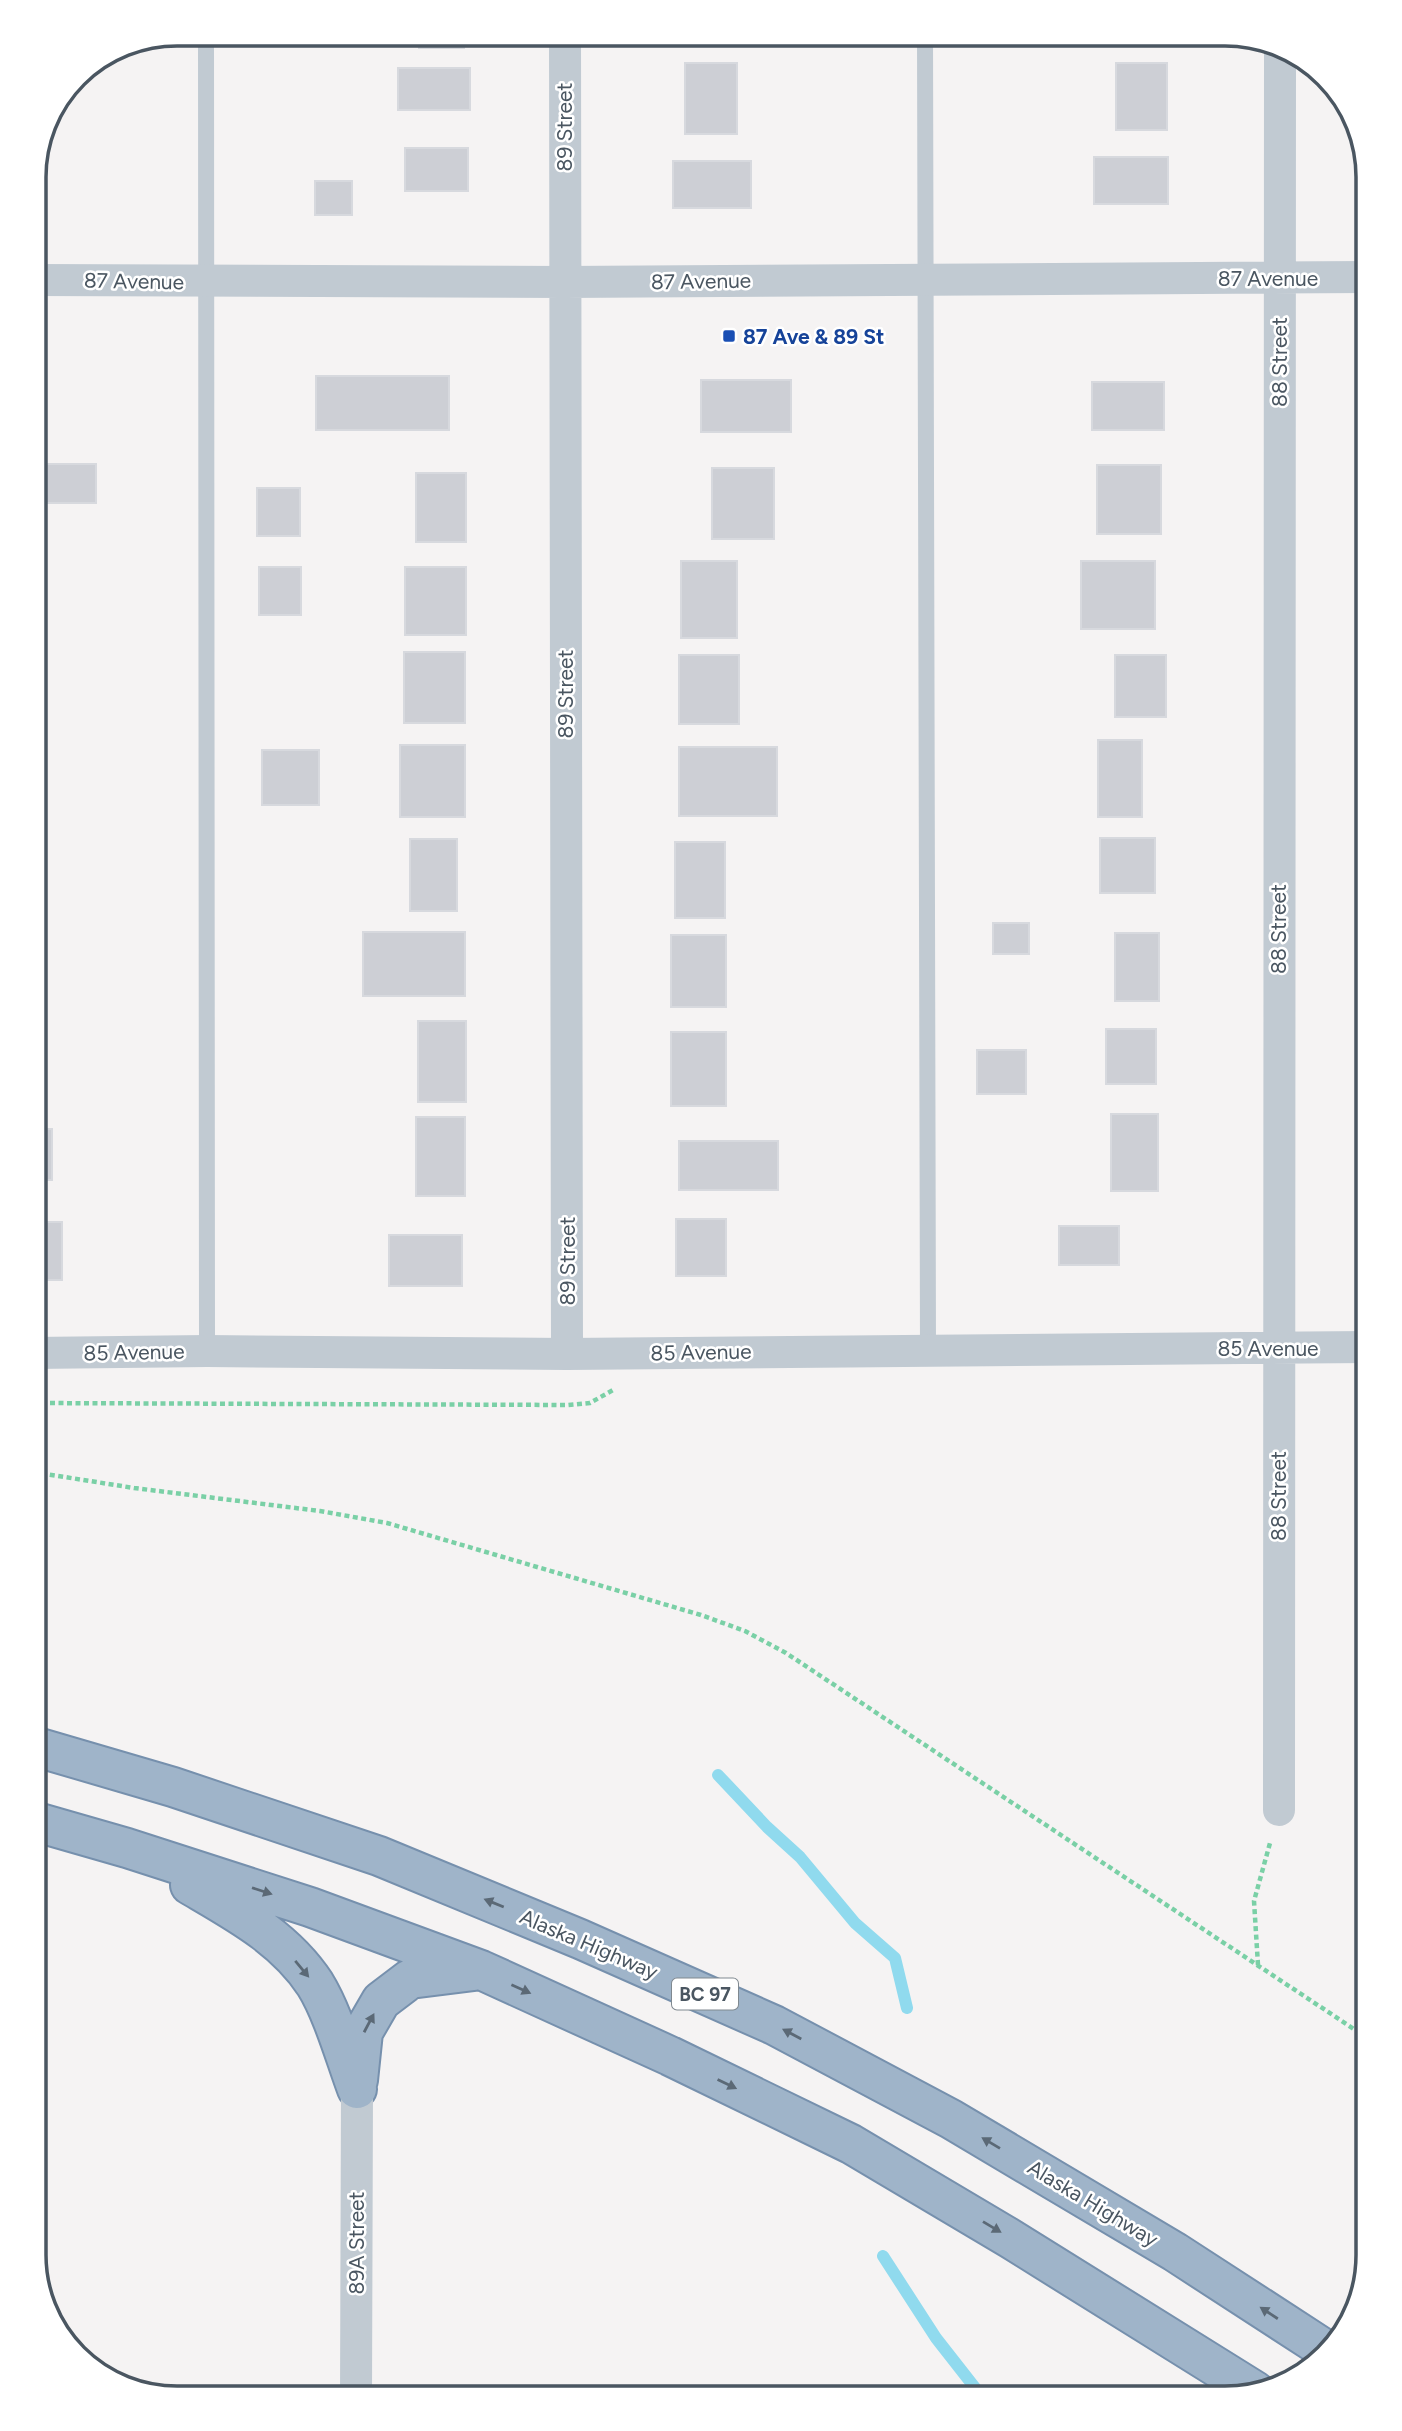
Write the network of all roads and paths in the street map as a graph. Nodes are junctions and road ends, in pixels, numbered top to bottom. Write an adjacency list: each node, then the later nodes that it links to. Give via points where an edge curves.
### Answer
1 (206, 46): 9 (lane)
2 (565, 46): 10 (street, 89 Street)
3 (925, 46): 7 (lane)
4 (1280, 58): 6 (street, 88 Street)
5 (1356, 277): 6 (street, 87 Avenue)
6 (1279, 278): 7 (street, 87 Avenue); 11 (street, 88 Street)
7 (925, 279): 10 (street, 87 Avenue); 13 (lane)
8 (46, 280): 9 (street, 87 Avenue)
9 (206, 282): 10 (street, 87 Avenue); 14 (lane)
10 (564, 282): 16 (street, 89 Street)
11 (1277, 1347): 12 (street, 85 Avenue); 13 (street, 85 Avenue); 21 (street, 88 Street)
12 (1356, 1347)
13 (928, 1349): 16 (street, 85 Avenue)
14 (207, 1351): 15 (street, 85 Avenue); 16 (street, 85 Avenue)
15 (46, 1353)
16 (567, 1354)
17 (620, 1386): 18 (path, via 590,1403 568,1405)
18 (46, 1403)
19 (46, 1474): 24 (path, via 387,1523 745,1631 786,1653)
20 (46, 1750): 28 (highway, Alaska Highway / BC 97, one-way to 20, via 1175,2252 951,2119 774,2025 580,1938 379,1856)
21 (1279, 1810): 24 (path, via 1254,1901)
22 (46, 1825): 23 (highway)
23 (127, 1848): 25 (highway, one-way to 25, via 310,1907); 27 (highway, one-way to 27, via 256,1923 285,1949 315,1984)
24 (1258, 1966): 26 (path)
25 (481, 1970): 27 (highway, one-way to 25, via 363,2032 381,2001 410,1979); 29 (highway, one-way to 29, via 851,2144)
26 (1356, 2030)
27 (357, 2089): 30 (street, 89A Street)
28 (1319, 2346)
29 (1244, 2384)
30 (356, 2385)

